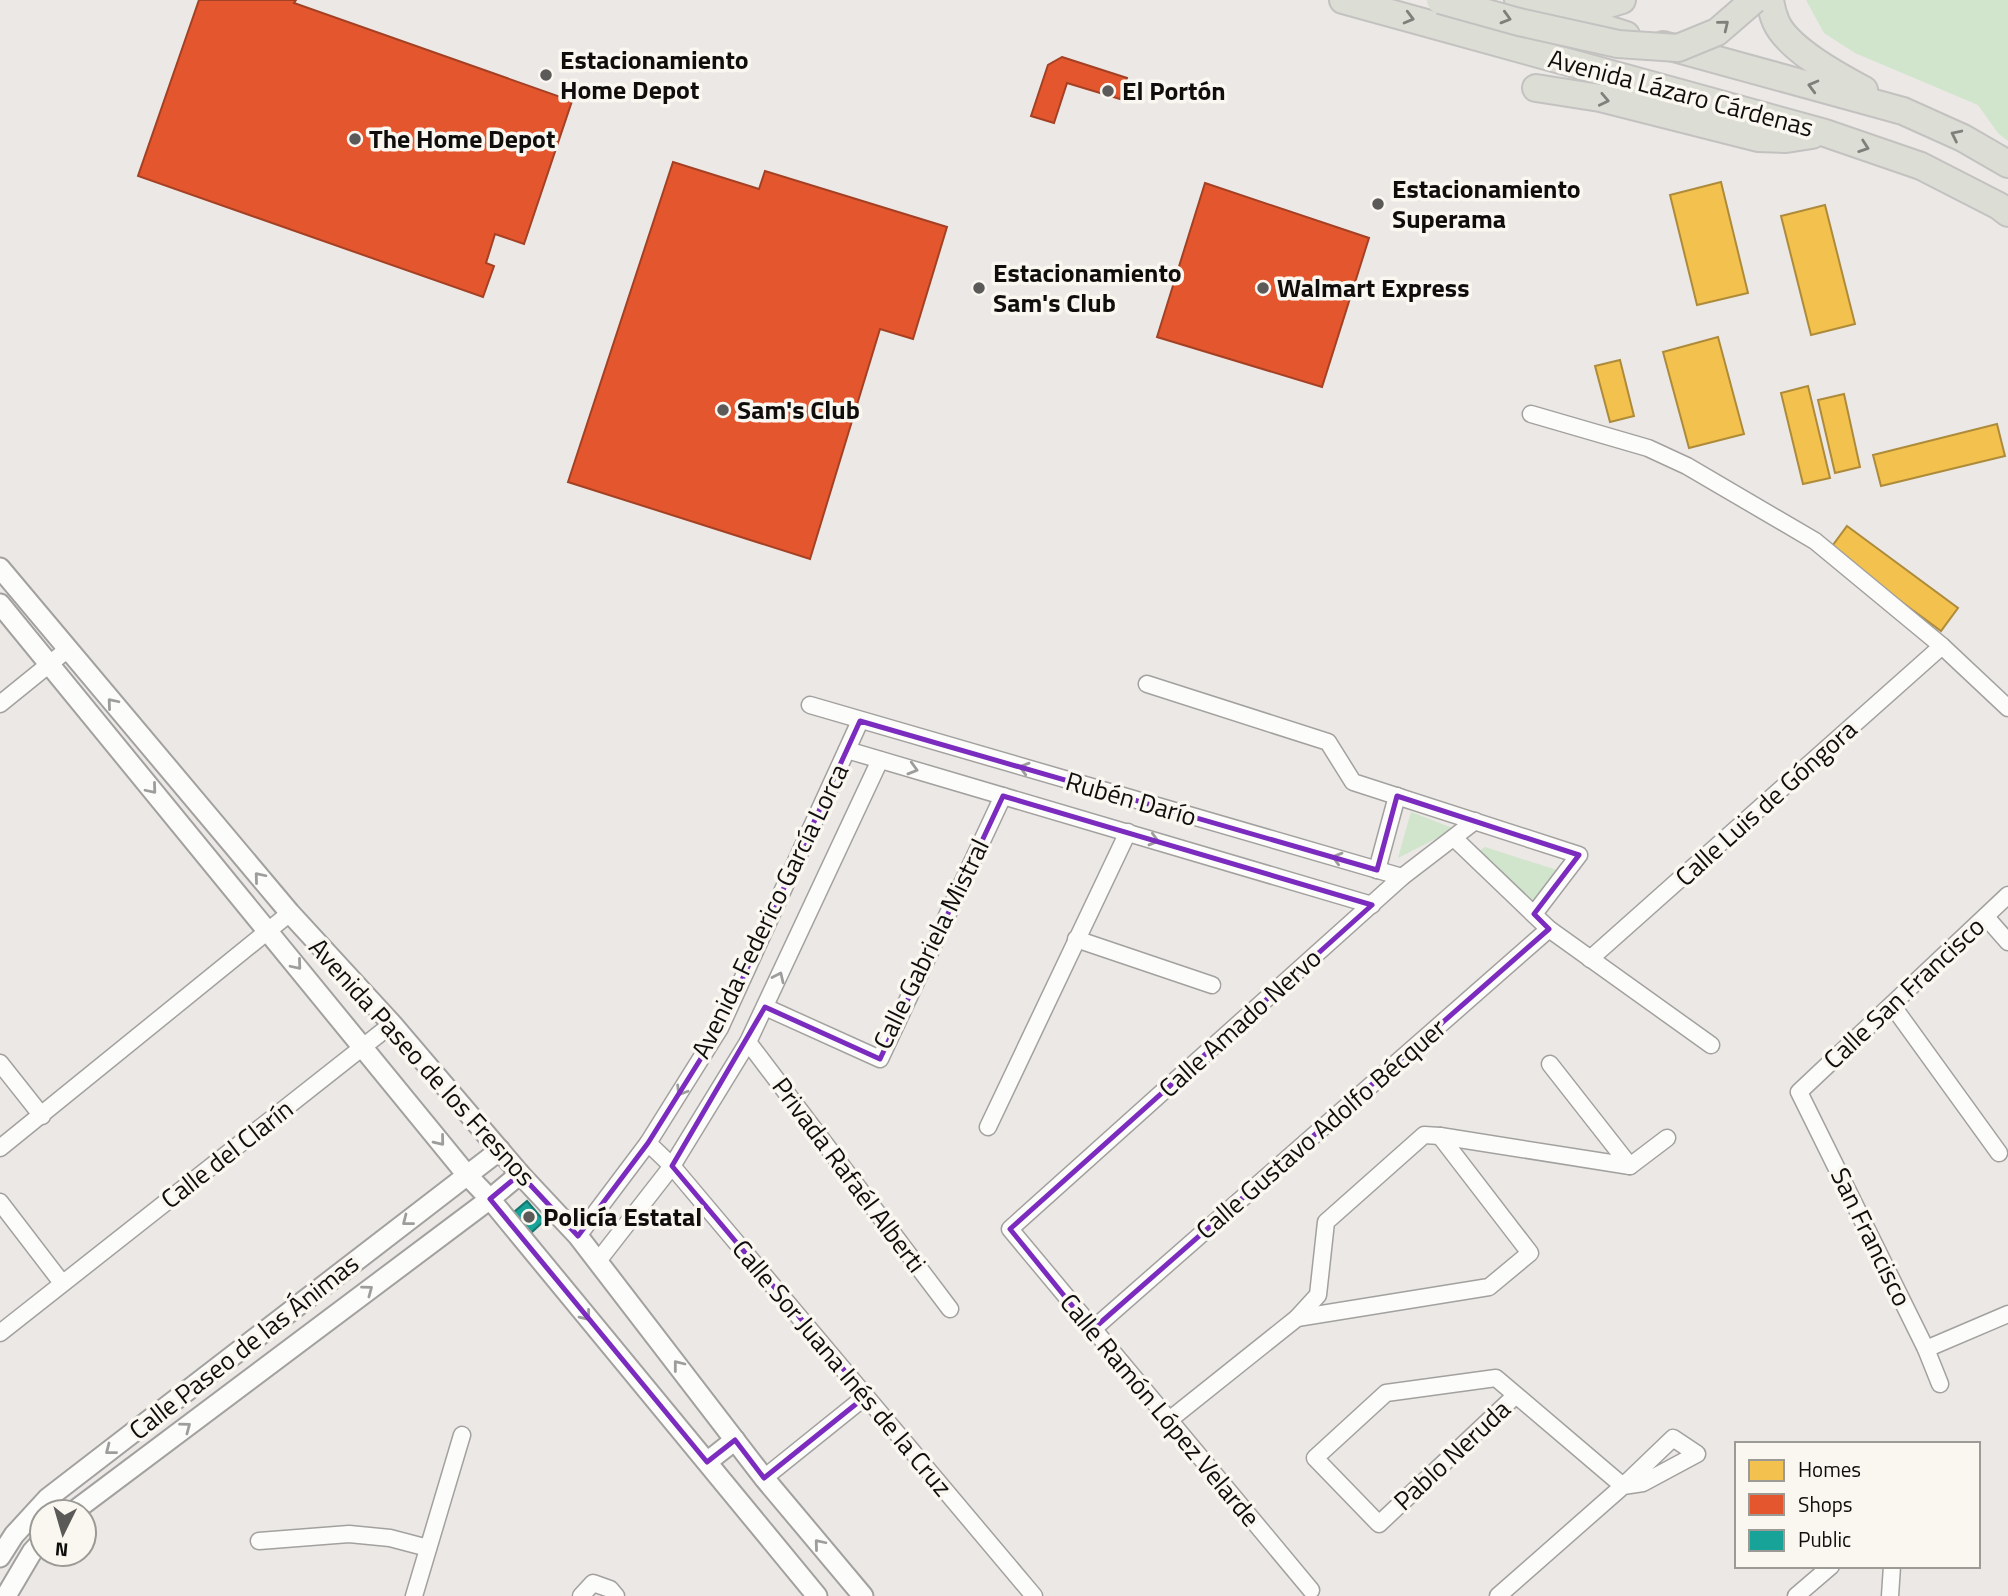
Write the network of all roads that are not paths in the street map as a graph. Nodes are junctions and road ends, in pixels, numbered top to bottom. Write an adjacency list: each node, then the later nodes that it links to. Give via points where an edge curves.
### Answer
1 (1343, 0): 10 (highway, Avenida Lázaro Cárdenas, one-way to 10)
2 (1440, 0): 6 (highway, one-way to 6, bridge, via 1618,44 1678,48 1717,32)
3 (1518, 0): 9 (highway, Avenida Lázaro Cárdenas, one-way to 3, via 1615,33)
4 (1562, 0): 5 (highway, via 1609,4)
5 (1622, 0)
6 (1754, 0)
7 (1770, 0): 9 (highway, via 1776,23 1791,41 1838,76)
8 (1536, 88): 10 (highway, one-way to 10, via 1600,98 1758,138)
9 (1903, 111): 11 (highway, Avenida Lázaro Cárdenas, one-way to 9)
10 (1825, 133): 12 (highway, Avenida Lázaro Cárdenas, one-way to 12, via 1920,166)
11 (2008, 164)
12 (2008, 214)
13 (1531, 414): 16 (street, via 1648,448 1687,466 1815,541)
14 (0, 568): 17 (street, Avenida Paseo de los Fresnos)
15 (0, 604): 18 (street, Avenida Paseo de los Fresnos)
16 (1942, 646): 22 (street); 42 (street, Calle Luis de Góngora)
17 (68, 649): 18 (street); 35 (street, Avenida Paseo de los Fresnos, one-way to 17)
18 (49, 664): 20 (street); 39 (street, Avenida Paseo de los Fresnos, one-way to 39)
19 (1147, 684): 27 (street, via 1328,741 1353,782)
20 (0, 704)
21 (810, 705): 23 (street, Rubén Darío)
22 (2008, 708)
23 (860, 721): 24 (street, Avenida Federico García Lorca); 31 (street, Rubén Darío, one-way to 23)
24 (847, 750): 25 (street, Rubén Darío); 57 (street, Avenida Federico García Lorca, one-way to 57, via 720,1028)
25 (880, 760): 26 (street, Rubén Darío, one-way to 26); 45 (street, Avenida Federico García Lorca, one-way to 25)
26 (1003, 796): 29 (street, Rubén Darío); 45 (street, Calle Gabriela Mistral, via 880,1059)
27 (1397, 796): 28 (street); 31 (street)
28 (1475, 821): 30 (street, Calle Amado Nervo); 36 (street, via 1579,855)
29 (1128, 832): 34 (street, Rubén Darío, one-way to 34); 40 (street)
30 (1454, 838): 32 (street, Calle Amado Nervo); 36 (street)
31 (1377, 870): 32 (street, Rubén Darío)
32 (1402, 877): 34 (street, Calle Amado Nervo)
33 (2008, 895): 37 (street, Calle San Francisco)
34 (1372, 905): 67 (street, Calle Amado Nervo)
35 (290, 914): 39 (street); 46 (street, Avenida Paseo de los Fresnos)
36 (1534, 914): 38 (street)
37 (1986, 917): 41 (street); 44 (street, Calle San Francisco)
38 (1549, 929): 42 (street); 74 (street, Calle Gustavo Adolfo Bécquer)
39 (269, 931): 49 (street, Avenida Paseo de los Fresnos, one-way to 49); 53 (street)
40 (1076, 939): 43 (street); 54 (street)
41 (2008, 942)
42 (1590, 959): 48 (street)
43 (1212, 985)
44 (1892, 1005): 52 (street, Calle San Francisco); 60 (street)
45 (765, 1007): 47 (street, Avenida Federico García Lorca)
46 (392, 1024): 49 (street, Calle del Clarín); 59 (street, Avenida Paseo de los Fresnos)
47 (748, 1042): 61 (street, Avenida Federico García Lorca); 71 (street, Privada Rafaél Alberti)
48 (1711, 1045)
49 (364, 1046): 64 (street, Avenida Paseo de los Fresnos, one-way to 64); 70 (street, Calle del Clarín)
50 (0, 1063): 53 (street)
51 (1550, 1064): 62 (street)
52 (1799, 1092): 76 (street, San Francisco)
53 (42, 1116): 58 (street)
54 (988, 1126)
55 (1440, 1136): 62 (street); 73 (street, via 1424,1135 1326,1222 1318,1295); 73 (street, via 1530,1253 1489,1287)
56 (1667, 1138): 62 (street)
57 (648, 1143): 61 (street, Calle Sor Juana Inés de la Cruz); 68 (street, Avenida Federico García Lorca)
58 (0, 1148)
59 (500, 1150): 63 (street, Avenida Paseo de los Fresnos); 64 (street, Calle Paseo de las Ánimas)
60 (1998, 1153)
61 (672, 1166): 69 (street, Avenida Federico García Lorca); 79 (street, Calle Sor Juana Inés de la Cruz)
62 (1630, 1166)
63 (520, 1174): 65 (street, Calle Paseo de las Ánimas); 68 (street, Avenida Paseo de los Fresnos)
64 (467, 1175): 65 (street, Avenida Paseo de los Fresnos); 88 (street, Calle Paseo de las Ánimas, one-way to 88, via 48,1498)
65 (490, 1199): 83 (street, Avenida Paseo de los Fresnos, one-way to 83); 85 (street, Calle Paseo de las Ánimas, one-way to 65)
66 (0, 1202): 70 (street)
67 (1010, 1229): 74 (street, Calle Ramón López Velarde)
68 (579, 1236): 69 (street, Avenida Paseo de los Fresnos)
69 (598, 1261): 82 (street, Avenida Paseo de los Fresnos, one-way to 69)
70 (62, 1283): 75 (street, Calle del Clarín)
71 (950, 1309)
72 (2008, 1314): 76 (street)
73 (1297, 1318): 80 (street)
74 (1093, 1330): 80 (street, Calle Ramón López Velarde)
75 (0, 1333)
76 (1926, 1349): 77 (street, San Francisco)
77 (1940, 1384)
78 (1516, 1395): 78 (street, Pablo Neruda, via 1496,1378 1386,1393 1315,1458 1379,1524); 100 (street, Pablo Neruda, via 1623,1486)
79 (866, 1396): 84 (street); 99 (street, Calle Sor Juana Inés de la Cruz)
80 (1168, 1421): 92 (street, Calle Ramón López Velarde)
81 (462, 1435): 87 (street)
82 (735, 1440): 83 (street); 84 (street, Avenida Paseo de los Fresnos)
83 (707, 1462): 97 (street, Avenida Paseo de los Fresnos)
84 (764, 1478): 98 (street, Avenida Paseo de los Fresnos, one-way to 84)
85 (92, 1498)
86 (259, 1541): 87 (street, via 349,1534)
87 (428, 1548): 94 (street)
88 (0, 1557)
89 (28, 1559): 93 (street)
90 (1829, 1568): 101 (street)
91 (1892, 1568): 102 (street)
92 (1311, 1590)
93 (6, 1596)
94 (414, 1596)
95 (581, 1596): 96 (street, via 593,1583)
96 (615, 1596)
97 (817, 1596)
98 (863, 1596)
99 (1034, 1596)
100 (1498, 1596)
101 (1796, 1596)
102 (1890, 1596)

